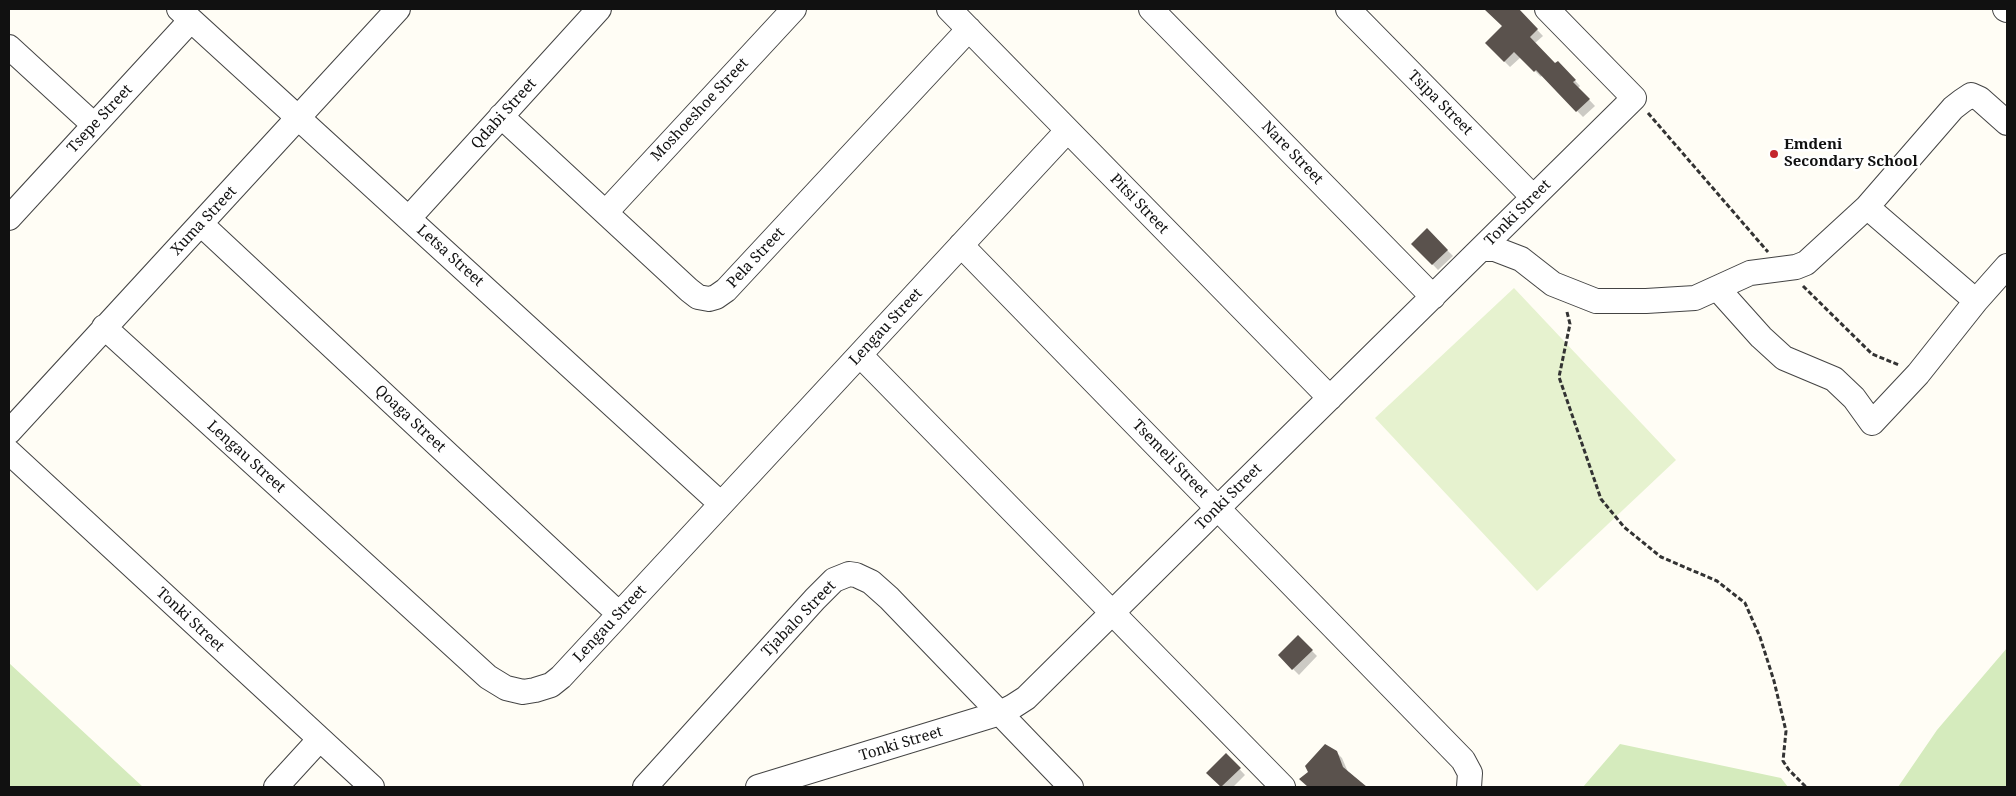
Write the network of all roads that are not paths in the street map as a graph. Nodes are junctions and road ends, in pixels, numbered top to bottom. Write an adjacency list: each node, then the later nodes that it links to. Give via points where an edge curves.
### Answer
1 (599, 9): 11 (street, Qdabi Street)
2 (794, 9): 18 (street, Moshoeshoe Street)
3 (949, 9): 9 (street, Pitsi Street)
4 (1151, 9): 26 (street, Nare Street)
5 (1348, 9): 16 (street, Tsipa Street)
6 (1547, 9): 16 (street, Tonki Street, via 1634,98)
7 (391, 11): 12 (street, Xuma Street)
8 (185, 14): 12 (street, Letsa Street); 14 (street, Tsepe Street)
9 (969, 29): 15 (street, Pitsi Street); 18 (street, Pela Street, via 716,297 698,297)
10 (9, 47): 14 (street)
11 (502, 116): 18 (street, Pela Street); 20 (street, Qdabi Street)
12 (298, 118): 20 (street, Letsa Street); 21 (street, Xuma Street)
13 (2007, 123): 17 (street, via 1971,95 1953,108)
14 (94, 125): 19 (street, Tsepe Street)
15 (1067, 131): 22 (street, Lengau Street); 30 (street, Pitsi Street)
16 (1533, 197): 23 (street, Tonki Street)
17 (1868, 207): 25 (street, via 1806,263 1750,273); 27 (street)
18 (606, 212)
19 (9, 218)
20 (409, 218): 33 (street, Letsa Street)
21 (200, 224): 28 (street, Xuma Street); 36 (street, Qoaga Street)
22 (961, 245): 29 (street, Lengau Street); 34 (street, Tsemeli Street)
23 (1481, 249): 25 (street, via 1495,249 1521,259 1553,284 1596,300 1695,298); 26 (street, Tonki Street)
24 (2007, 266): 27 (street)
25 (1718, 289): 27 (street, via 1784,358 1834,379 1854,398 1872,423 1918,374)
26 (1433, 297): 30 (street, Tonki Street)
27 (1976, 302)
28 (104, 327): 31 (street, Xuma Street); 36 (street, Lengau Street, via 500,686 523,692 551,685)
29 (860, 355): 33 (street, Lengau Street); 35 (street)
30 (1330, 398): 34 (street, Tonki Street)
31 (9, 432)
32 (9, 452): 38 (street, Tonki Street)
33 (721, 504): 36 (street, Lengau Street)
34 (1218, 508): 35 (street, Tonki Street); 45 (street, Tsemeli Street, via 1463,760 1470,773)
35 (1112, 613): 37 (street, Tonki Street, via 1026,698); 44 (street)
36 (619, 614)
37 (1000, 714): 41 (street, Tjabalo Street, via 885,593 871,582 848,574 834,580 814,598); 42 (street, Tonki Street); 43 (street, Tjabalo Street)
38 (320, 740): 39 (street); 40 (street, Tonki Street)
39 (276, 787)
40 (372, 787)
41 (645, 787)
42 (758, 787)
43 (1071, 787)
44 (1283, 787)
45 (1469, 787)

